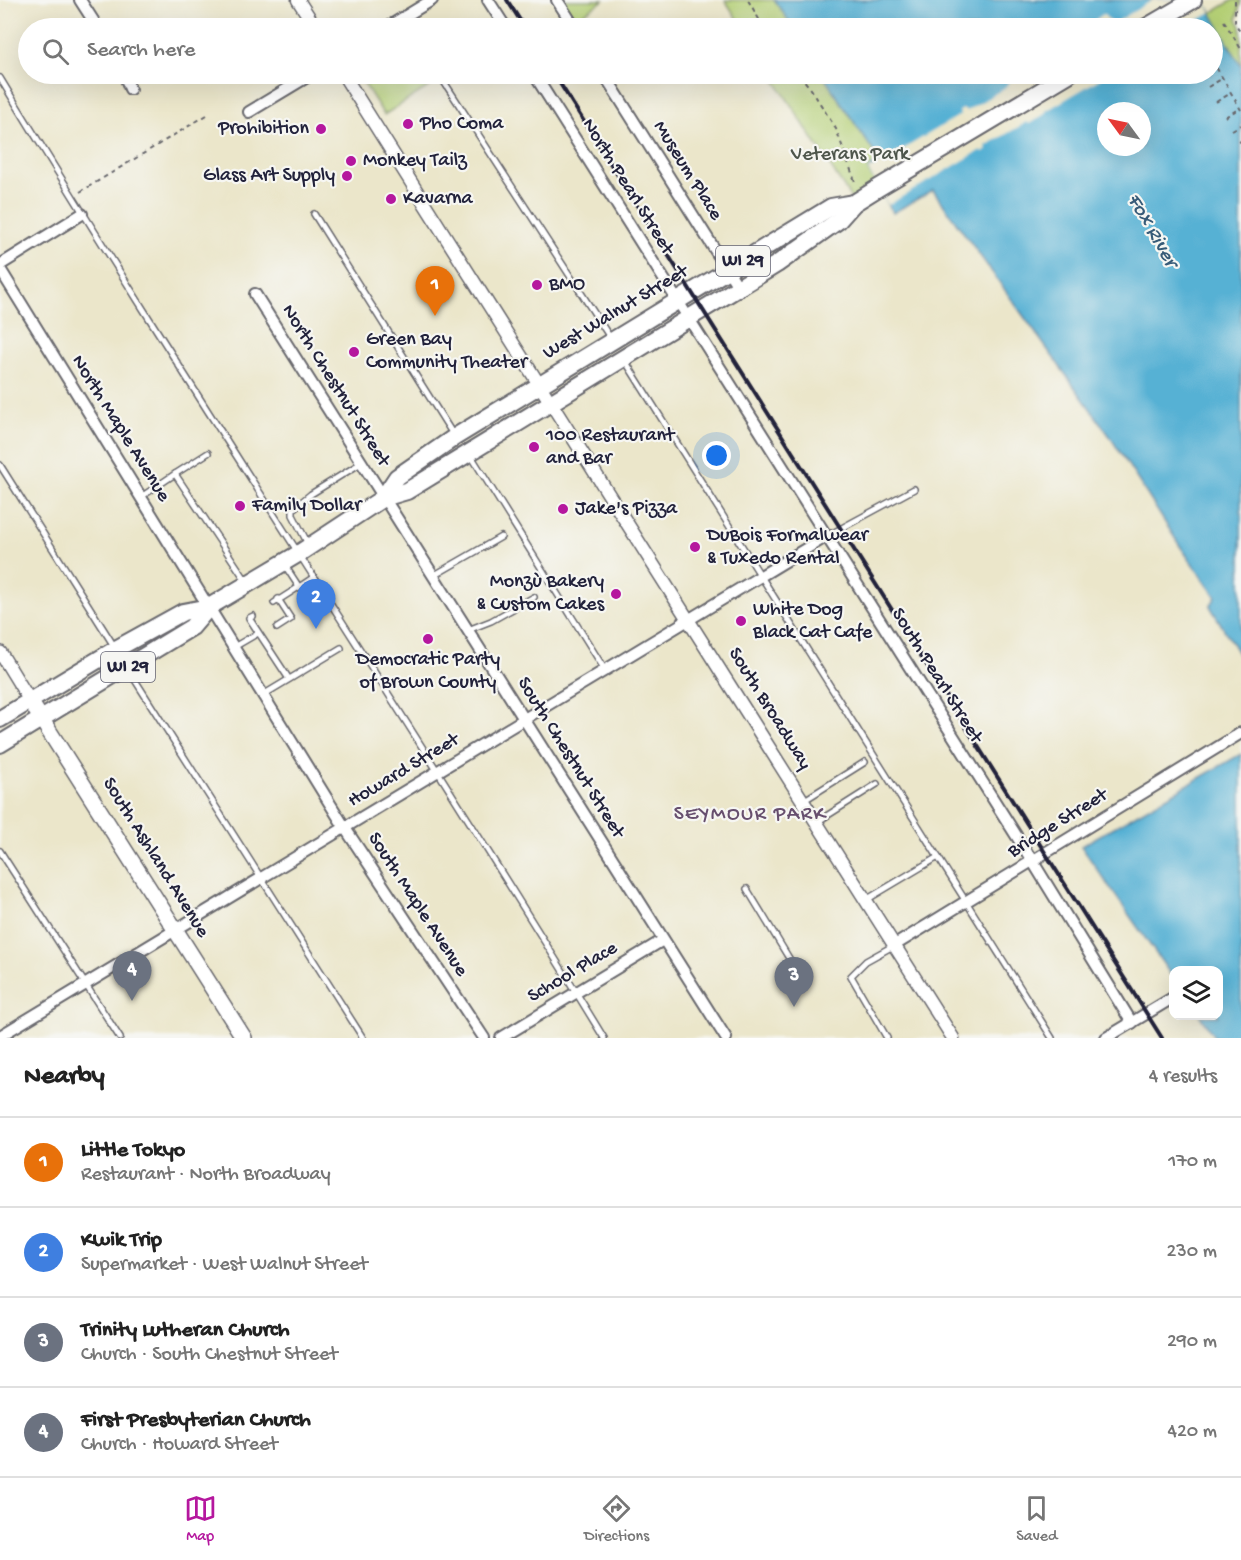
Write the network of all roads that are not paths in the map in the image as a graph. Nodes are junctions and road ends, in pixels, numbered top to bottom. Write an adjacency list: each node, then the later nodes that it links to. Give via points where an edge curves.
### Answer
1 (80, 0): 7 (street)
2 (298, 0): 8 (street)
3 (432, 0): 9 (street)
4 (488, 0): 10 (street)
5 (557, 0): 11 (street)
6 (1193, 0): 12 (main road)
7 (92, 18)
8 (309, 18)
9 (404, 18)
10 (500, 18)
11 (569, 18)
12 (1162, 18)
13 (0, 78): 24 (lane)
14 (128, 84): 21 (street)
15 (295, 84): 22 (street)
16 (349, 84): 34 (street, South Broadway)
17 (446, 84): 32 (lane)
18 (540, 84): 30 (street, North Pearl Street)
19 (610, 84): 27 (street, Museum Place)
20 (1053, 84): 23 (main road, West Walnut Street / WI 29)
21 (130, 89)
22 (249, 112)
23 (858, 200): 27 (main road, West Walnut Street / WI 29, via 831,207); 28 (main road, West Walnut Street / WI 29, via 839,220)
24 (82, 214): 26 (street); 47 (lane)
25 (314, 214): 36 (lane)
26 (0, 267): 43 (street, North Maple Avenue)
27 (728, 270): 28 (street, Museum Place); 30 (main road, West Walnut Street / WI 29)
28 (739, 288): 31 (main road, West Walnut Street / WI 29)
29 (255, 294): 39 (street, North Chestnut Street)
30 (678, 301): 31 (street, North Pearl Street); 32 (main road, West Walnut Street / WI 29)
31 (690, 319): 33 (main road, West Walnut Street / WI 29); 45 (street, South Pearl Street)
32 (612, 340): 34 (main road, West Walnut Street / WI 29)
33 (623, 358): 35 (main road, West Walnut Street / WI 29); 50 (lane)
34 (538, 385): 35 (street, South Broadway); 36 (main road, West Walnut Street / WI 29)
35 (549, 403): 37 (main road, West Walnut Street / WI 29); 57 (street, South Broadway)
36 (455, 437): 44 (main road, West Walnut Street / WI 29, via 397,477)
37 (469, 452): 44 (main road, West Walnut Street / WI 29, via 407,491); 66 (lane)
38 (208, 453): 41 (lane)
39 (362, 463): 44 (street, North Chestnut Street); 47 (lane, via 310,494 293,509)
40 (0, 465): 63 (lane)
41 (175, 474): 43 (lane); 52 (lane)
42 (914, 489): 45 (lane)
43 (141, 497): 55 (street, North Maple Avenue)
44 (383, 498): 47 (main road, West Walnut Street / WI 29); 49 (street, South Chestnut Street)
45 (826, 536): 50 (street, Howard Street); 83 (street, South Pearl Street)
46 (501, 537): 49 (lane)
47 (304, 550): 48 (main road, West Walnut Street / WI 29); 51 (lane)
48 (283, 563): 52 (main road, West Walnut Street / WI 29); 53 (lane)
49 (433, 576): 59 (street, South Chestnut Street)
50 (760, 576): 57 (street, Howard Street); 82 (lane)
51 (314, 577): 53 (lane); 76 (lane)
52 (248, 584): 55 (main road, West Walnut Street / WI 29)
53 (299, 586): 58 (lane, via 276,601 291,619)
54 (534, 597): 59 (lane)
55 (209, 607): 61 (street, South Maple Avenue); 63 (main road, West Walnut Street / WI 29, via 183,612); 65 (main road, West Walnut Street / WI 29, via 192,627)
56 (253, 616): 60 (lane, via 249,618)
57 (689, 620): 66 (street, Howard Street); 78 (street, South Broadway)
58 (277, 628)
59 (468, 630): 72 (street, South Chestnut Street)
60 (260, 632): 61 (lane); 67 (lane)
61 (234, 647): 68 (street, South Maple Avenue)
62 (341, 648): 67 (lane)
63 (116, 649): 69 (main road, West Walnut Street / WI 29)
64 (0, 652): 69 (street)
65 (127, 667): 71 (main road, West Walnut Street / WI 29); 84 (lane)
66 (605, 670): 72 (street, Howard Street)
67 (289, 679): 68 (lane)
68 (263, 695): 80 (street, South Maple Avenue)
69 (30, 701): 70 (main road, West Walnut Street / WI 29); 71 (main road, South Ashland Avenue)
70 (0, 719)
71 (42, 719): 74 (main road, West Walnut Street / WI 29); 88 (main road, South Ashland Avenue)
72 (524, 719): 76 (street, Howard Street); 89 (street, South Chestnut Street)
73 (1241, 733): 83 (street, Bridge Street)
74 (0, 744)
75 (865, 762): 78 (lane)
76 (438, 771): 80 (street, Howard Street); 93 (lane)
77 (877, 784): 79 (lane)
78 (803, 801): 79 (street, South Broadway)
79 (817, 822): 86 (street, South Broadway)
80 (345, 828): 84 (street, Howard Street); 100 (street, South Maple Avenue)
81 (0, 851): 92 (lane)
82 (938, 857): 86 (lane); 87 (lane)
83 (1033, 862): 87 (street, Bridge Street); 95 (street, South Pearl Street)
84 (262, 878): 88 (street, Howard Street); 99 (lane)
85 (747, 889): 91 (lane)
86 (866, 900): 90 (street, South Broadway)
87 (966, 902): 90 (street, Bridge Street); 106 (lane)
88 (176, 930): 92 (street, Howard Street); 98 (main road, South Ashland Avenue)
89 (663, 940): 93 (street, School Place); 103 (street, South Chestnut Street)
90 (895, 945): 104 (lane, via 866,961 851,976); 105 (street, South Broadway)
91 (801, 978)
92 (85, 985): 96 (street, Howard Street); 97 (lane)
93 (576, 992): 101 (street, School Place); 102 (lane)
94 (1169, 1000): 95 (street)
95 (1132, 1023): 107 (street)
96 (0, 1037)
97 (120, 1038)
98 (244, 1038)
99 (363, 1038)
100 (483, 1038)
101 (501, 1038)
102 (604, 1038)
103 (726, 1038)
104 (887, 1038)
105 (953, 1038)
106 (1052, 1038)
107 (1106, 1038)

